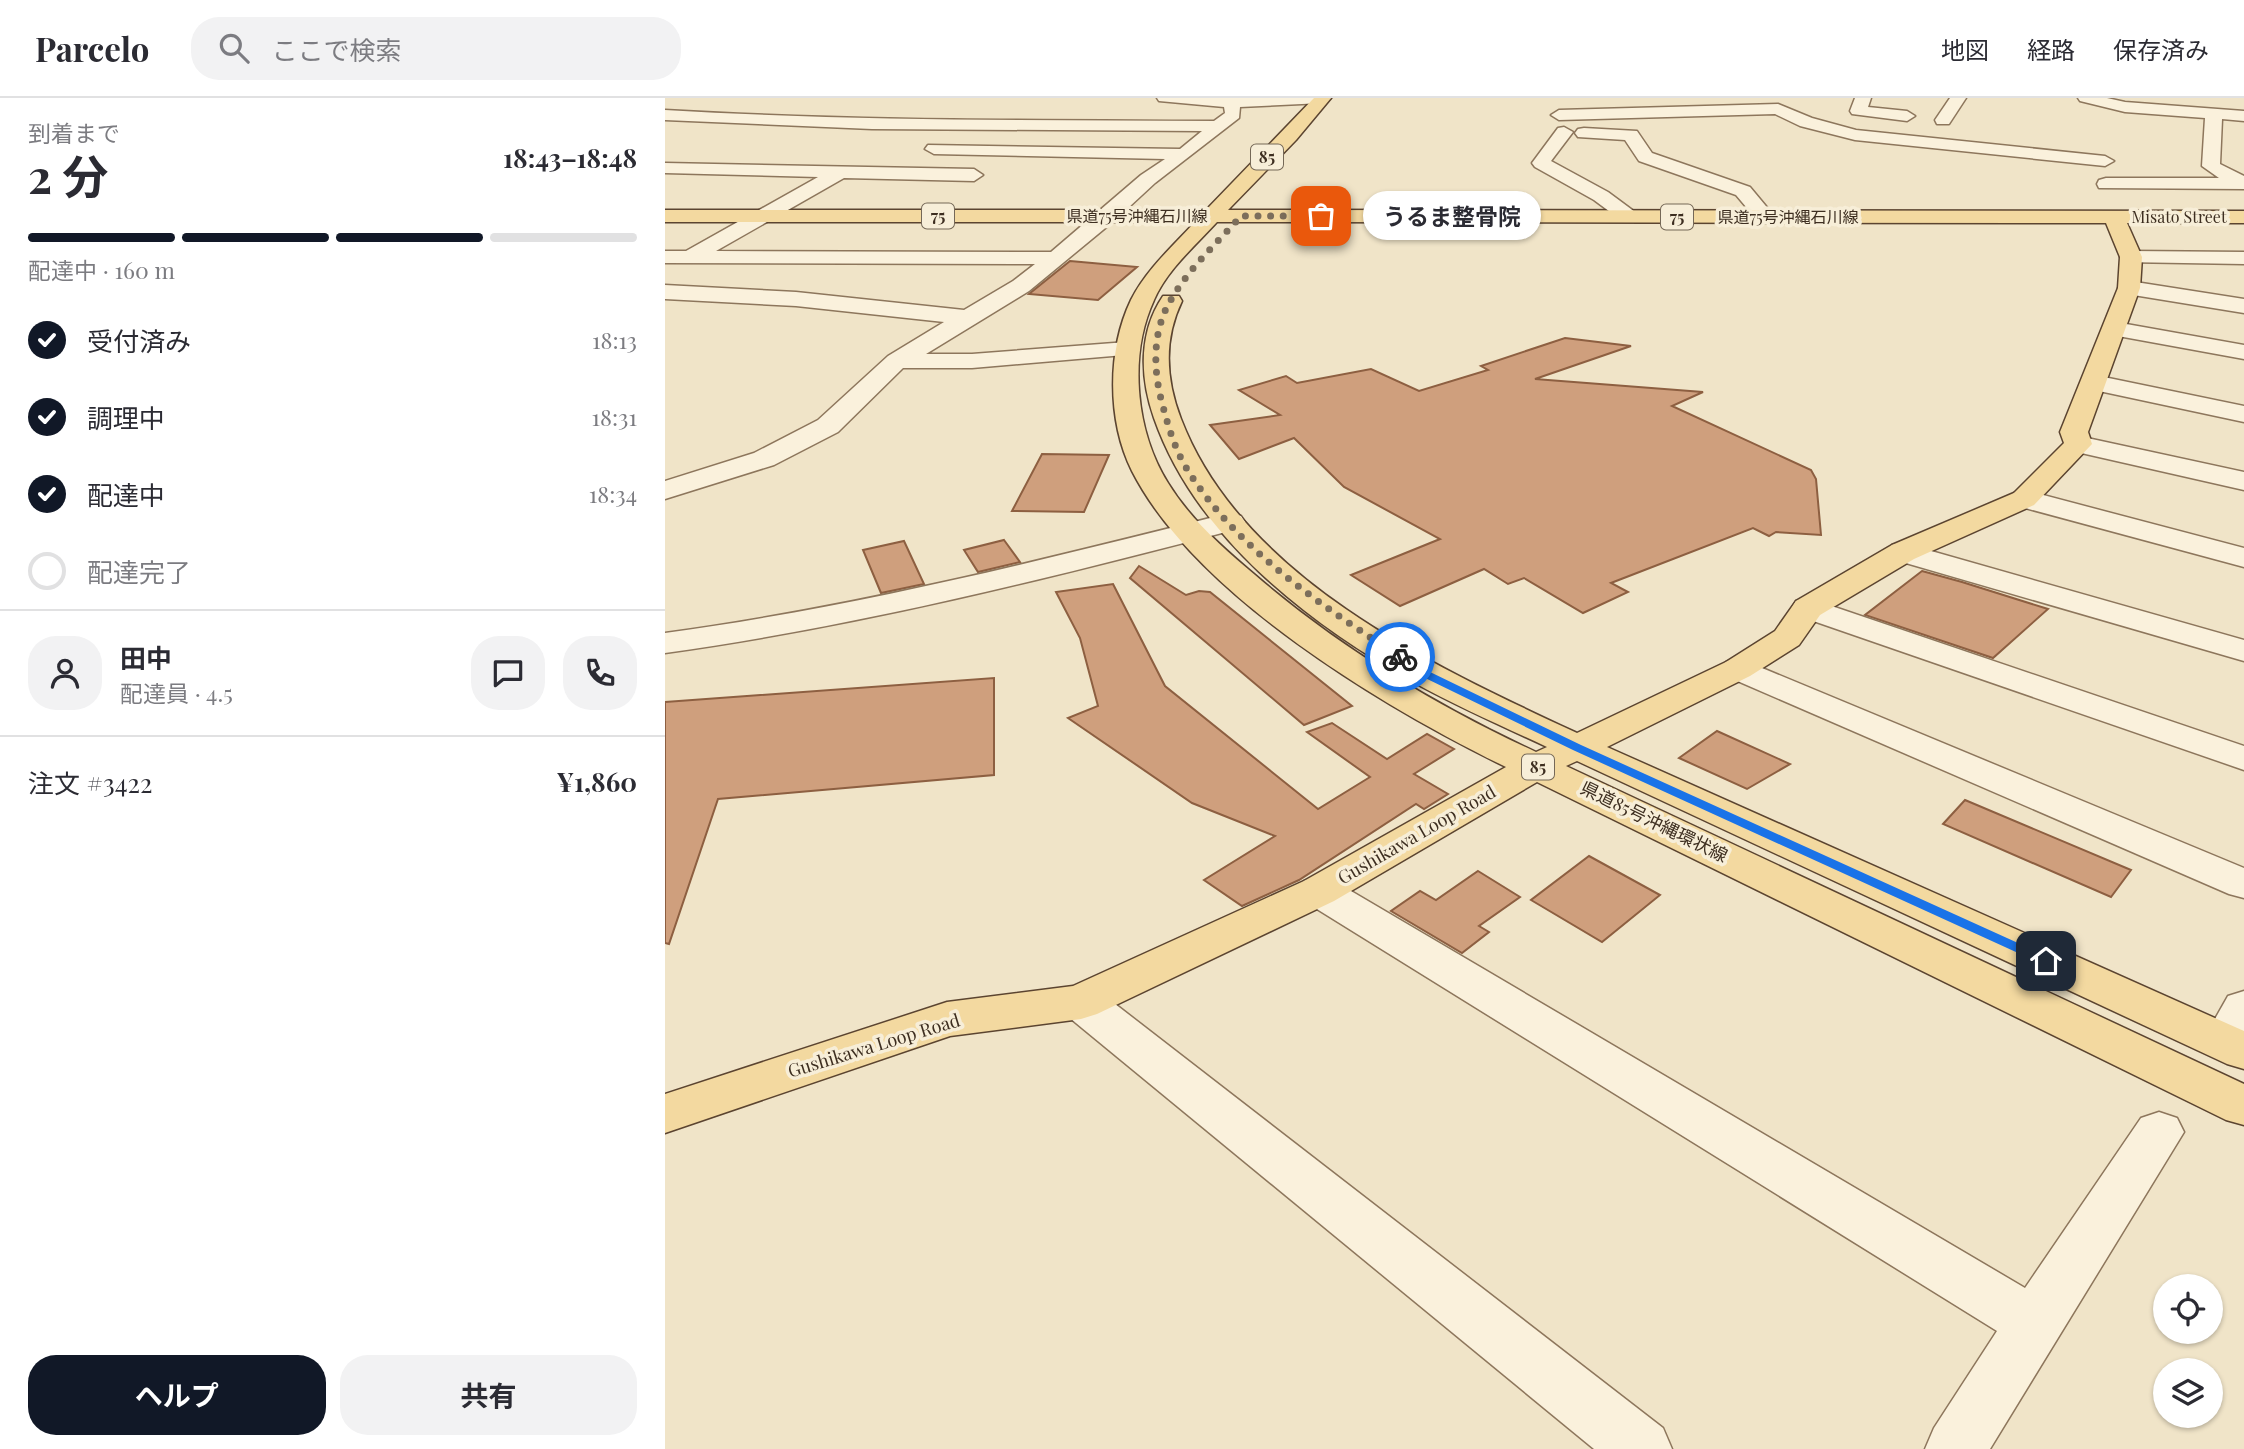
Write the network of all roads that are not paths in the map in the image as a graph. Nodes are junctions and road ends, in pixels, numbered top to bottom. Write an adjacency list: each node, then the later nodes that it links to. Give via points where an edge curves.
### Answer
1 (1165, 98): 10 (street)
2 (1323, 98): 10 (street); 32 (main road, 県道85号沖縄環状線 / 85)
3 (1343, 98): 32 (main road, 県道85号沖縄環状線 / 85)
4 (1958, 98): 16 (street)
5 (2086, 98): 9 (street)
6 (698, 102): 13 (street)
7 (1777, 103): 15 (street); 21 (street, via 1805,122)
8 (1857, 103): 16 (street); 21 (street)
9 (2132, 103): 12 (street); 22 (street)
10 (1232, 104): 20 (street, via 1233,114)
11 (1073, 107): 19 (street)
12 (2214, 114): 14 (street); 30 (street, via 2211,166)
13 (666, 115): 18 (street)
14 (2244, 116)
15 (1558, 118): 36 (street, via 1541,163); 37 (street, via 1631,135 1645,157 1742,191)
16 (1931, 119): 17 (street)
17 (1967, 122)
18 (923, 124): 19 (street); 23 (street, via 901,146)
19 (986, 124): 20 (street)
20 (1217, 126): 23 (street)
21 (1844, 133): 22 (street, via 2000,144)
22 (2107, 143): 31 (street)
23 (1184, 154): 29 (street)
24 (872, 155): 26 (street)
25 (665, 168): 26 (street)
26 (840, 172): 27 (street); 34 (street)
27 (987, 176)
28 (1121, 179): 29 (street)
29 (1148, 179): 35 (street)
30 (2244, 183): 31 (street)
31 (2106, 184): 38 (street)
32 (1243, 204): 35 (main road, 県道75号沖縄石川線 / 75); 36 (main road, 県道75号沖縄石川線 / 75); 51 (main road, 県道85号沖縄環状線 / 85, via 1153,281 1138,310); 60 (main road, 県道85号沖縄環状線 / 85, via 1165,312 1154,350 1158,389 1184,464)
33 (665, 216): 34 (main road, 県道75号沖縄石川線 / 75)
34 (763, 216): 35 (main road, 県道75号沖縄石川線 / 75); 42 (street)
35 (1108, 216): 43 (street)
36 (1628, 216): 37 (main road, 県道75号沖縄石川線 / 75)
37 (1765, 217): 38 (main road, 県道75号沖縄石川線 / 75)
38 (2114, 217): 39 (main road, Misato Street / 75); 41 (main road)
39 (2244, 217)
40 (665, 257): 42 (street)
41 (2131, 257): 44 (street); 46 (main road)
42 (688, 258): 43 (street); 45 (street)
43 (1057, 258): 49 (street)
44 (2244, 258)
45 (665, 272)
46 (2129, 288): 48 (street); 50 (main road)
47 (665, 292): 49 (street, via 796,299)
48 (2244, 306)
49 (969, 318): 53 (street)
50 (2115, 329): 52 (street); 54 (main road)
51 (1127, 349): 53 (street, via 972,361); 61 (main road, 県道85号沖縄環状線 / 85, via 1132,434 1146,469)
52 (2244, 352)
53 (897, 361): 58 (street, via 828,426 764,459)
54 (2094, 383): 55 (street); 56 (main road, via 2074,432)
55 (2244, 414)
56 (2078, 444): 57 (street); 59 (main road, Gushikawa Loop Road)
57 (2244, 481)
58 (665, 490)
59 (2024, 499): 62 (main road, Gushikawa Loop Road); 63 (street)
60 (1230, 522): 61 (street); 68 (main road, 県道85号沖縄環状線 / 85, via 1282,574 1424,674)
61 (1191, 532): 65 (street, via 913,600 749,632); 70 (main road, 県道85号沖縄環状線 / 85, via 1259,596 1347,664 1463,732)
62 (1903, 552): 64 (main road, Gushikawa Loop Road); 66 (street)
63 (2244, 558)
64 (1808, 608): 67 (main road, Gushikawa Loop Road, via 1787,638); 69 (street)
65 (665, 643)
66 (2244, 651)
67 (1738, 670): 68 (main road, Gushikawa Loop Road); 71 (street)
68 (1577, 747): 70 (main road, Gushikawa Loop Road); 74 (main road, 県道85号沖縄環状線 / 85)
69 (2244, 759)
70 (1537, 766): 72 (main road, Gushikawa Loop Road); 75 (main road, 県道85号沖縄環状線 / 85)
71 (2244, 884)
72 (1319, 891): 73 (main road, Gushikawa Loop Road); 78 (street)
73 (1081, 1002): 76 (main road, Gushikawa Loop Road, via 947,1019); 79 (street)
74 (2242, 1026)
75 (2244, 1106)
76 (665, 1114)
77 (2159, 1132): 78 (street)
78 (2034, 1323): 80 (street)
79 (1641, 1449)
80 (1956, 1449)

